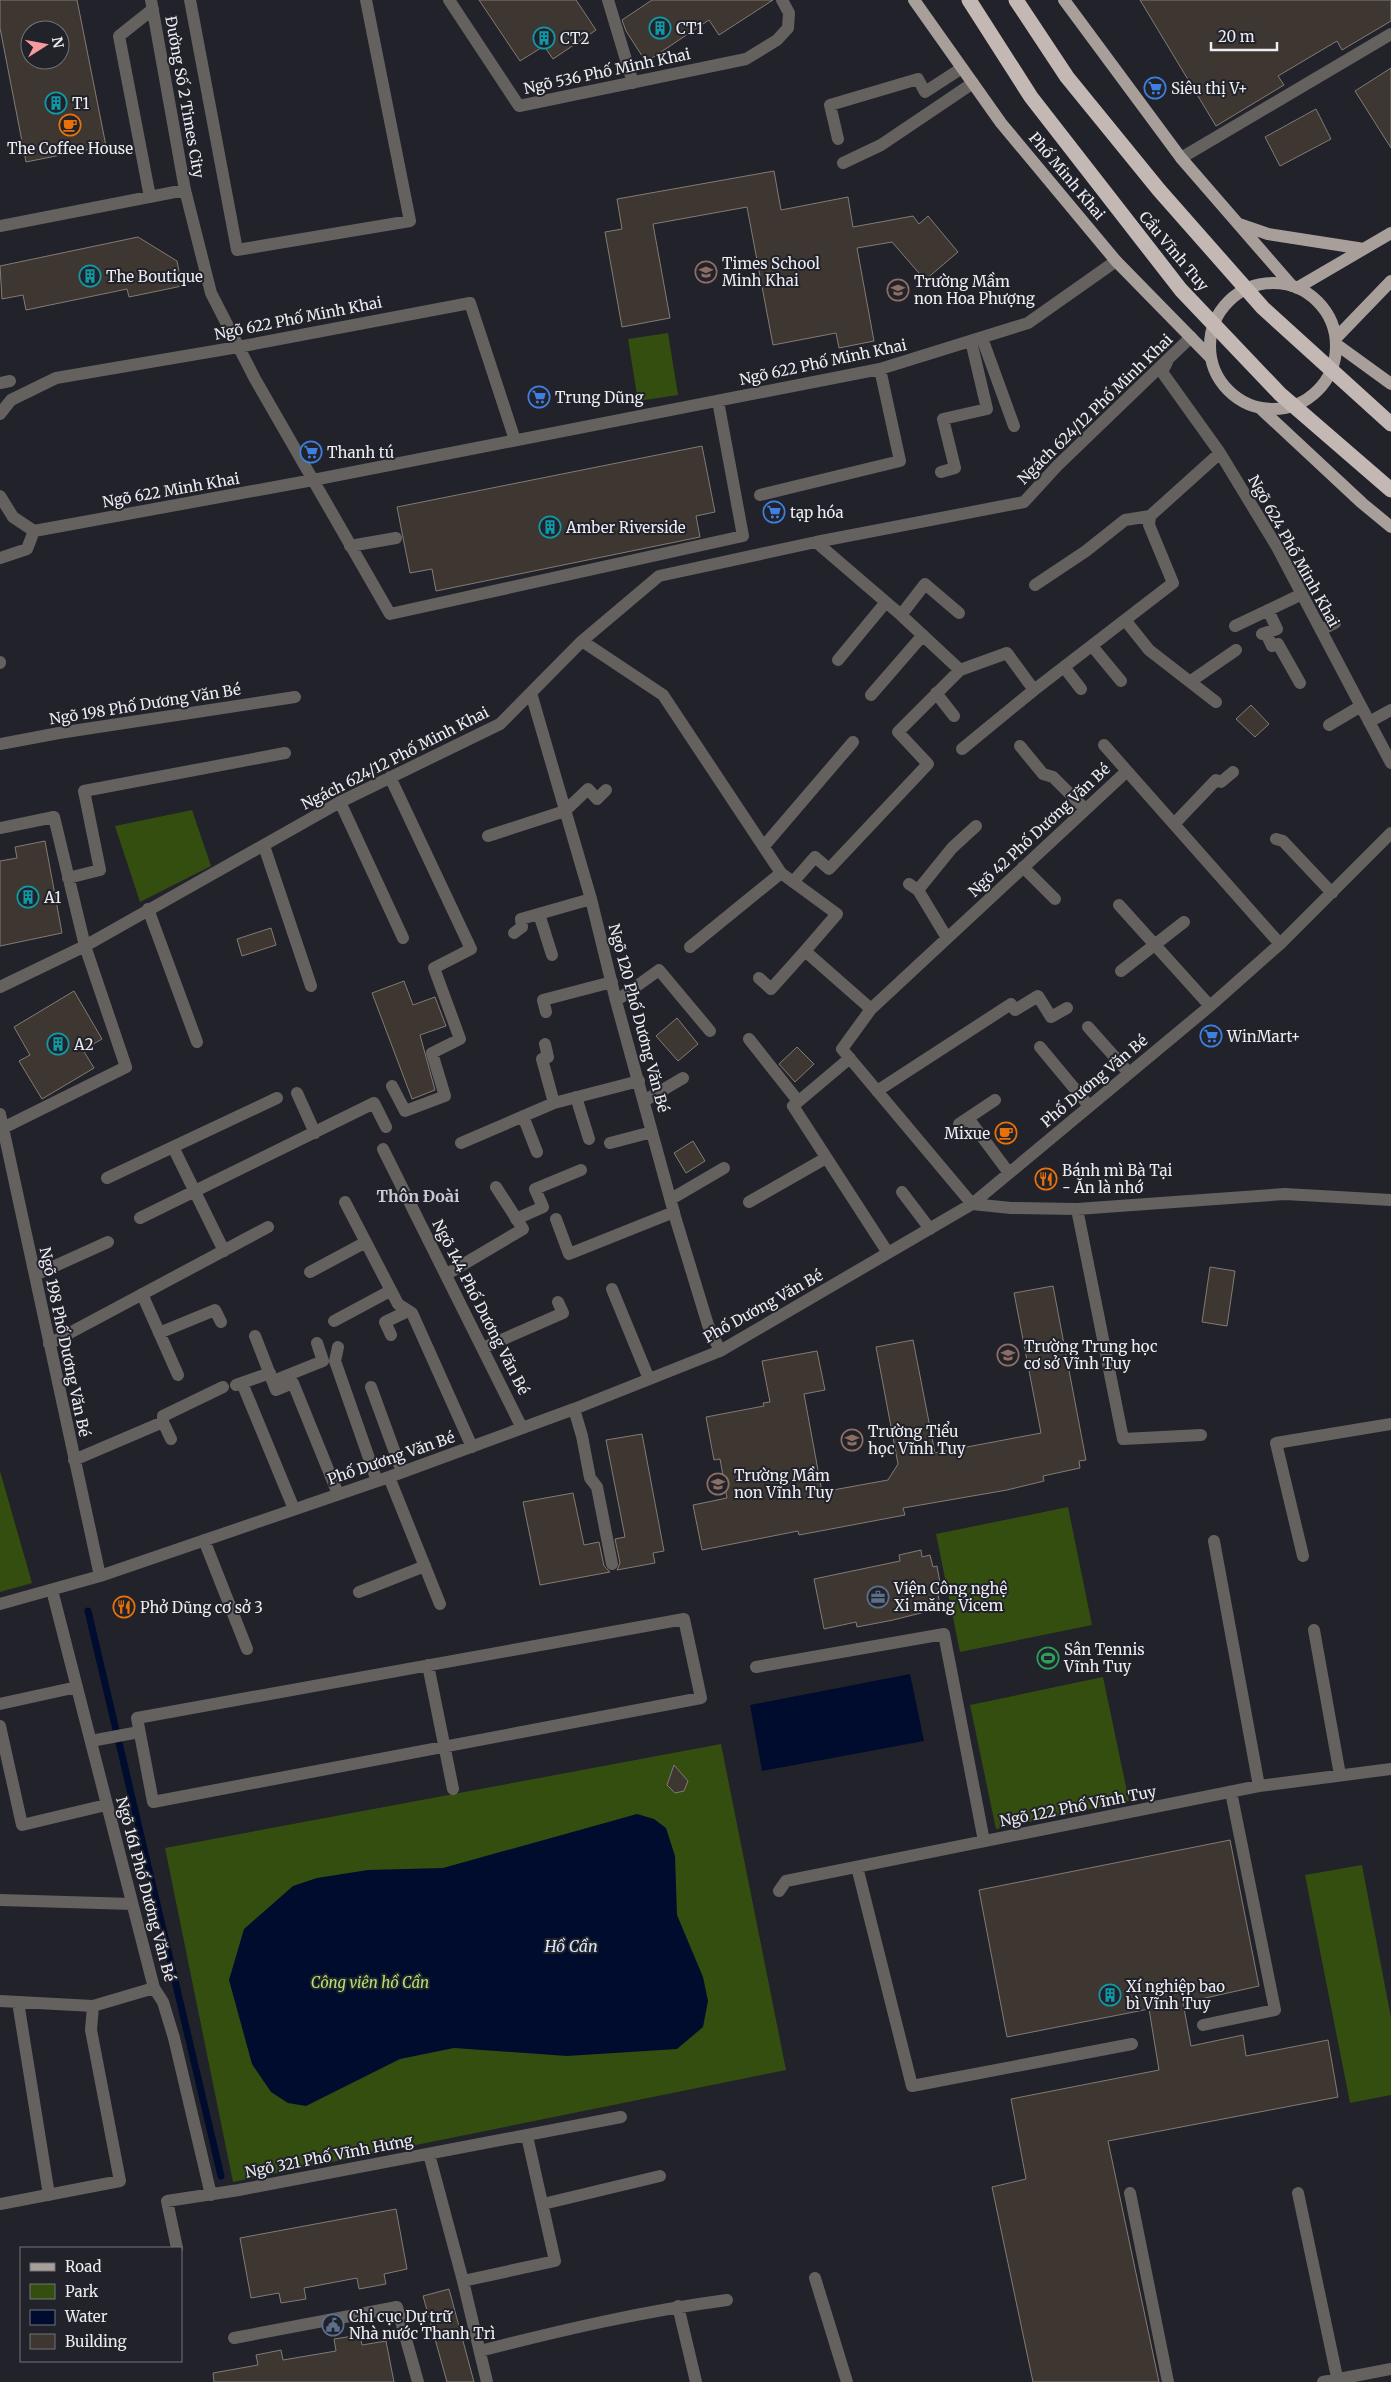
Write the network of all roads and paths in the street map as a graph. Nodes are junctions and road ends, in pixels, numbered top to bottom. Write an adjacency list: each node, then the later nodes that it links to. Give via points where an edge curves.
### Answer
1 (190, 0): 2 (street, via 237,250 410,221)
2 (366, 0)
3 (450, 0): 13 (street, Ngõ 536 Phố Minh Khai, via 520,106)
4 (608, 0): 13 (street)
5 (782, 0): 13 (street, Ngõ 536 Phố Minh Khai, via 789,13 788,28 777,40 746,58)
6 (914, 0): 12 (main road, Phố Minh Khai)
7 (969, 0): 44 (highway, Cầu Vĩnh Tuy, bridge, via 1032,97 1181,290 1280,394)
8 (1016, 0): 38 (highway, Cầu Vĩnh Tuy, bridge, via 1067,77 1159,190 1263,308)
9 (1064, 0): 16 (main road)
10 (152, 5): 18 (street, Đường Số 2 Times City); 19 (street, Đường Số 2 Times City, via 119,36)
11 (1391, 34): 16 (street)
12 (962, 68): 14 (main road, Phố Minh Khai); 15 (street, via 925,92 918,79 830,105)
13 (632, 83)
14 (973, 83): 17 (street, via 881,145); 24 (main road, Phố Minh Khai, via 1001,123)
15 (838, 138)
16 (1181, 158): 20 (main road)
17 (843, 163)
18 (185, 190): 19 (street); 30 (street, Đường Số 2 Times City, via 211,293)
19 (150, 197): 21 (street)
20 (1240, 224): 23 (main road, via 1268,234); 26 (main road)
21 (0, 226)
22 (1391, 233): 23 (main road)
23 (1364, 249): 26 (main road)
24 (1116, 260): 27 (main road, Phố Minh Khai); 28 (street, Ngõ 622 Phố Minh Khai, via 1028,324)
25 (1391, 281): 29 (main road)
26 (1294, 287): 29 (main road, via 1318,301 1330,317); 31 (main road, via 1262,283 1243,290 1227,302 1216,319 1210,338)
27 (1191, 337): 31 (main road, Phố Minh Khai); 32 (street, Ngách 624/12 Phố Minh Khai)
28 (976, 340): 33 (street, Ngõ 622 Phố Minh Khai); 39 (street); 42 (street, via 987,409 942,419 955,468)
29 (1336, 341): 34 (main road); 36 (main road, via 1335,360 1327,380 1312,396 1299,406 1286,409)
30 (238, 347): 37 (street, Ngõ 622 Phố Minh Khai, via 56,378 11,400); 40 (street, Ngõ 622 Phố Minh Khai, via 470,303); 43 (street, Đường Số 2 Times City)
31 (1211, 358): 36 (main road, via 1218,377 1232,394 1250,406)
32 (1167, 362): 41 (street, Ngõ 624 Phố Minh Khai, via 1162,372); 51 (street, Ngách 624/12 Phố Minh Khai, via 1057,466 1024,502)
33 (880, 369): 35 (street, Ngõ 622 Phố Minh Khai); 45 (street, via 900,461)
34 (1391, 384)
35 (718, 401): 40 (street, Ngõ 622 Phố Minh Khai); 52 (street, Đường Số 2 Times City, via 743,536 390,614)
36 (1260, 408): 48 (main road)
37 (0, 414)
38 (1391, 424)
39 (1014, 426)
40 (515, 440): 43 (street, Ngõ 622 Phố Minh Khai)
41 (1220, 454): 47 (street); 55 (street, Ngõ 624 Phố Minh Khai)
42 (941, 472)
43 (313, 480): 49 (street, Ngõ 622 Minh Khai); 52 (street, Đường Số 2 Times City)
44 (1391, 490)
45 (760, 495)
46 (0, 496): 49 (street, via 13,517)
47 (1150, 516): 54 (street, via 1125,520 1086,551); 60 (street, via 1149,525 1173,583)
48 (1391, 527)
49 (34, 532): 53 (street, via 27,549)
50 (396, 538): 52 (street)
51 (816, 542): 56 (street); 65 (street, Ngách 624/12 Phố Minh Khai, via 659,576)
52 (350, 546)
53 (0, 558)
54 (1034, 585)
55 (1302, 594): 57 (street); 63 (street, Ngõ 624 Phố Minh Khai)
56 (886, 602): 59 (street); 68 (street)
57 (1268, 610): 62 (street); 73 (street, via 1277,629 1264,634 1272,646 1278,644)
58 (959, 613): 59 (street, via 925,584)
59 (901, 615): 64 (street)
60 (1125, 620): 66 (street); 72 (street, via 1149,650)
61 (1335, 623): 63 (street)
62 (1235, 626)
63 (1321, 630): 81 (street, Ngõ 624 Phố Minh Khai)
64 (923, 635): 70 (street); 78 (street)
65 (582, 641): 76 (street, Ngách 624/12 Phố Minh Khai); 107 (street, via 664,695)
66 (1092, 646): 69 (street); 71 (street)
67 (1236, 650): 72 (street)
68 (838, 660)
69 (1064, 667): 74 (street); 75 (street)
70 (960, 670): 75 (street, via 1007,653); 77 (street)
71 (1121, 681)
72 (1191, 681): 80 (street)
73 (1300, 683)
74 (1080, 689)
75 (1034, 690): 90 (street)
76 (531, 693): 95 (street, Ngách 624/12 Phố Minh Khai, via 500,724); 99 (street, Ngõ 120 Phố Dương Văn Bé)
77 (936, 693): 83 (street); 111 (street, via 898,732 928,764 829,869 815,857)
78 (871, 695)
79 (295, 697): 87 (street, Ngõ 198 Phố Dương Văn Bé)
80 (1216, 702)
81 (1361, 706): 84 (street, Ngõ 624 Phố Minh Khai); 85 (street)
82 (1391, 710): 84 (street)
83 (954, 716)
84 (1369, 722): 92 (street, Ngõ 624 Phố Minh Khai)
85 (1329, 725)
86 (852, 742): 107 (street)
87 (0, 744)
88 (1104, 745): 93 (street)
89 (1020, 746): 98 (street, via 1043,774 1054,777)
90 (962, 749)
91 (285, 753): 110 (street, via 84,791 100,870)
92 (1391, 763)
93 (1127, 771): 98 (street, Ngõ 42 Phố Dương Văn Bé); 100 (street, Ngõ 42 Phố Dương Văn Bé)
94 (1233, 772): 100 (street, via 1221,782 1216,780)
95 (390, 777): 97 (street, Ngách 624/12 Phố Minh Khai); 148 (street, via 471,949 434,968 460,1039 432,1053 444,1096 405,1111)
96 (606, 790): 99 (street, via 597,799 588,789)
97 (340, 802): 106 (street, Ngách 624/12 Phố Minh Khai); 120 (street)
98 (1085, 809): 108 (street, Ngõ 42 Phố Dương Văn Bé)
99 (565, 811): 104 (street); 113 (street, Ngõ 120 Phố Dương Văn Bé)
100 (1174, 824): 123 (street, Ngõ 42 Phố Dương Văn Bé)
101 (976, 826): 121 (street, via 914,887)
102 (0, 828): 110 (street, via 54,817)
103 (1391, 833): 112 (street, Phố Dương Văn Bé)
104 (488, 836)
105 (1276, 839): 112 (street, via 1283,841)
106 (264, 846): 116 (street, Ngách 624/12 Phố Minh Khai); 131 (street)
107 (764, 846): 109 (street)
108 (1023, 867): 114 (street); 121 (street, Ngõ 42 Phố Dương Văn Bé)
109 (781, 873): 111 (street); 125 (street)
110 (68, 878): 124 (street)
111 (793, 882): 126 (street, via 838,914)
112 (1332, 893): 123 (street, Phố Dương Văn Bé)
113 (591, 899): 117 (street); 130 (street, Ngõ 120 Phố Dương Văn Bé)
114 (1055, 899)
115 (1119, 905): 122 (street)
116 (148, 909): 124 (street, Ngách 624/12 Phố Minh Khai); 141 (street)
117 (539, 914): 119 (street, via 521,919 522,927); 127 (street)
118 (1184, 922): 122 (street)
119 (514, 933)
120 (403, 938)
121 (947, 938): 136 (street, Ngõ 42 Phố Dương Văn Bé)
122 (1156, 944): 128 (street); 134 (street)
123 (1280, 944): 134 (street, Phố Dương Văn Bé)
124 (85, 946): 132 (street, Ngách 624/12 Phố Minh Khai); 161 (street, via 126,1066)
125 (690, 947)
126 (805, 951): 129 (street, via 771,989); 136 (street)
127 (552, 955)
128 (1121, 971)
129 (759, 978)
130 (612, 982): 133 (street, Ngõ 120 Phố Dương Văn Bé); 137 (street, via 543,1000)
131 (311, 986)
132 (0, 987)
133 (616, 1001): 139 (street, via 658,970); 147 (street, Ngõ 120 Phố Dương Văn Bé)
134 (1210, 1006): 145 (street, Phố Dương Văn Bé)
135 (1067, 1008): 149 (street, via 1050,1017 1038,996 1015,1010 1011,1004)
136 (871, 1009): 144 (street, Ngõ 42 Phố Dương Văn Bé, via 842,1049)
137 (546, 1012)
138 (1088, 1026): 145 (street)
139 (710, 1030)
140 (749, 1039): 155 (street)
141 (197, 1042)
142 (545, 1044): 156 (street, via 548,1057 542,1059)
143 (1040, 1047): 157 (street)
144 (850, 1058): 149 (street); 155 (street)
145 (1129, 1073): 157 (street, Phố Dương Văn Bé)
146 (683, 1078): 154 (street)
147 (639, 1081): 151 (street); 154 (street, Ngõ 120 Phố Dương Văn Bé)
148 (392, 1086)
149 (878, 1091): 182 (street)
150 (297, 1093): 163 (street)
151 (576, 1097): 156 (street); 164 (street)
152 (277, 1098): 167 (street)
153 (995, 1100): 173 (street, via 963,1121)
154 (644, 1101): 162 (street, Ngõ 120 Phố Dương Văn Bé)
155 (798, 1101): 170 (street, via 793,1106)
156 (554, 1103): 159 (street)
157 (1089, 1106): 173 (street, Phố Dương Văn Bé)
158 (0, 1114): 161 (street, Ngõ 198 Phố Dương Văn Bé)
159 (523, 1116): 165 (street); 169 (street)
160 (386, 1127): 163 (street, via 374,1103)
161 (3, 1128): 196 (street, Ngõ 198 Phố Dương Văn Bé)
162 (652, 1132): 166 (street); 178 (street, Ngõ 120 Phố Dương Văn Bé)
163 (315, 1133): 177 (street)
164 (589, 1139)
165 (461, 1143)
166 (610, 1143)
167 (173, 1147): 174 (street); 177 (street)
168 (383, 1149): 195 (street, Ngõ 144 Phố Dương Văn Bé)
169 (537, 1152)
170 (826, 1158): 181 (street); 193 (street)
171 (724, 1168): 178 (street)
172 (581, 1170): 186 (street, via 535,1189 544,1207)
173 (1009, 1173): 182 (street, Phố Dương Văn Bé)
174 (106, 1178)
175 (496, 1187): 186 (street)
176 (902, 1192): 189 (street)
177 (195, 1193): 185 (street); 192 (street)
178 (671, 1199): 184 (street, Ngõ 120 Phố Dương Văn Bé)
179 (1391, 1200): 183 (street, via 1285,1194)
180 (345, 1202): 191 (street)
181 (749, 1202)
182 (972, 1204): 183 (street); 189 (street, Phố Dương Văn Bé)
183 (1077, 1209): 221 (street, via 1123,1439)
184 (674, 1212): 187 (street, via 569,1254); 211 (street, Ngõ 120 Phố Dương Văn Bé, via 708,1326)
185 (140, 1218)
186 (516, 1219): 195 (street, via 523,1229)
187 (556, 1219)
188 (268, 1227): 192 (street)
189 (930, 1229): 193 (street, Phố Dương Văn Bé)
190 (108, 1242): 196 (street)
191 (366, 1242): 194 (street); 198 (street)
192 (224, 1251): 199 (street)
193 (888, 1253): 211 (street, Phố Dương Văn Bé)
194 (310, 1272)
195 (447, 1274): 210 (street, Ngõ 144 Phố Dương Văn Bé)
196 (34, 1275): 208 (street, Ngõ 198 Phố Dương Văn Bé)
197 (612, 1289): 214 (street)
198 (390, 1291): 201 (street, via 398,1304); 202 (street)
199 (142, 1294): 204 (street); 208 (street)
200 (558, 1302): 210 (street, via 563,1313)
201 (408, 1311): 205 (street, via 385,1322); 223 (street, via 412,1313)
202 (334, 1321)
203 (221, 1322): 204 (street, via 215,1310)
204 (159, 1333): 212 (street)
205 (391, 1335)
206 (255, 1336): 213 (street)
207 (317, 1343): 213 (street, via 323,1361)
208 (49, 1344): 224 (street, Ngõ 198 Phố Dương Văn Bé)
209 (338, 1347): 225 (street, via 335,1360)
210 (483, 1348): 220 (street, Ngõ 144 Phố Dương Văn Bé)
211 (720, 1350): 214 (street, Phố Dương Văn Bé)
212 (178, 1375)
213 (271, 1377): 215 (street); 226 (street, via 276,1390 294,1383)
214 (649, 1379): 217 (street, Phố Dương Văn Bé)
215 (234, 1385): 218 (street, via 163,1416); 227 (street)
216 (371, 1387): 225 (street)
217 (574, 1409): 220 (street, Phố Dương Văn Bé); 231 (street, via 590,1478 597,1487)
218 (163, 1422): 222 (street); 224 (street)
219 (1391, 1424): 230 (street, via 1276,1444)
220 (522, 1428): 223 (street, Phố Dương Văn Bé)
221 (1201, 1435)
222 (171, 1439)
223 (472, 1447): 225 (street, Phố Dương Văn Bé)
224 (74, 1460): 233 (street, Ngõ 198 Phố Dương Văn Bé)
225 (389, 1477): 226 (street, Phố Dương Văn Bé); 232 (street)
226 (338, 1494): 227 (street, Phố Dương Văn Bé)
227 (294, 1509): 228 (street, Phố Dương Văn Bé)
228 (204, 1540): 233 (street, Phố Dương Văn Bé); 239 (street)
229 (1214, 1541): 250 (street)
230 (1303, 1556)
231 (612, 1564)
232 (425, 1566): 235 (street); 237 (street)
233 (100, 1576): 234 (street, Phố Dương Văn Bé)
234 (52, 1590): 236 (street, Phố Dương Văn Bé); 242 (street, Ngõ 161 Phố Dương Văn Bé)
235 (359, 1592)
236 (0, 1604)
237 (440, 1604)
238 (1314, 1630): 249 (street)
239 (247, 1649)
240 (428, 1665): 245 (street, via 137,1718); 247 (street); 247 (street, via 684,1619 701,1698)
241 (756, 1667): 254 (street, via 944,1634)
242 (76, 1687): 243 (street); 246 (street, Ngõ 161 Phố Dương Văn Bé)
243 (0, 1704)
244 (0, 1726): 253 (street, via 22,1825)
245 (139, 1732): 246 (street); 247 (street, via 153,1802)
246 (96, 1740): 253 (street, Ngõ 161 Phố Dương Văn Bé)
247 (445, 1748): 251 (street)
248 (1391, 1769): 249 (street, Ngõ 122 Phố Vĩnh Tuy)
249 (1340, 1775): 250 (street, Ngõ 122 Phố Vĩnh Tuy)
250 (1259, 1786): 252 (street, Ngõ 122 Phố Vĩnh Tuy)
251 (454, 1790)
252 (1231, 1792): 254 (street, Ngõ 122 Phố Vĩnh Tuy); 263 (street, via 1275,2010)
253 (106, 1805): 258 (street, Ngõ 161 Phố Dương Văn Bé)
254 (984, 1841): 255 (street, Ngõ 122 Phố Vĩnh Tuy)
255 (857, 1867): 256 (street, Ngõ 122 Phố Vĩnh Tuy, via 786,1881); 264 (street, via 912,2086)
256 (779, 1891)
257 (0, 1900): 258 (street)
258 (132, 1904): 259 (street, Ngõ 161 Phố Dương Văn Bé)
259 (154, 1988): 262 (street); 272 (street, Ngõ 161 Phố Dương Văn Bé, via 163,2002 174,2038)
260 (0, 2001): 261 (street)
261 (18, 2002): 262 (street); 271 (street)
262 (94, 2006): 271 (street, via 91,2030 120,2182)
263 (1203, 2025)
264 (1132, 2044)
265 (621, 2117): 266 (street)
266 (527, 2136): 267 (street); 274 (street)
267 (429, 2154): 272 (street, Ngõ 321 Phố Vĩnh Hưng); 277 (street, Ngõ 321 Phố Vĩnh Hưng)
268 (660, 2176): 274 (street)
269 (1130, 2193): 288 (street)
270 (1298, 2193): 283 (street)
271 (49, 2194): 273 (street)
272 (212, 2195): 275 (street, Ngõ 321 Phố Vĩnh Hưng, via 167,2201)
273 (0, 2204)
274 (543, 2204): 277 (street, via 555,2261)
275 (177, 2247)
276 (815, 2278): 287 (street)
277 (463, 2281): 281 (street, Ngõ 321 Phố Vĩnh Hưng)
278 (727, 2300): 279 (street)
279 (678, 2306): 281 (street); 286 (street)
280 (234, 2338): 284 (street, via 397,2306)
281 (480, 2351): 285 (street, Ngõ 321 Phố Vĩnh Hưng)
282 (1391, 2369): 283 (street)
283 (1338, 2381): 289 (street)
284 (418, 2382)
285 (488, 2382)
286 (696, 2382)
287 (847, 2382)
288 (1168, 2382)
289 (1323, 2382)

